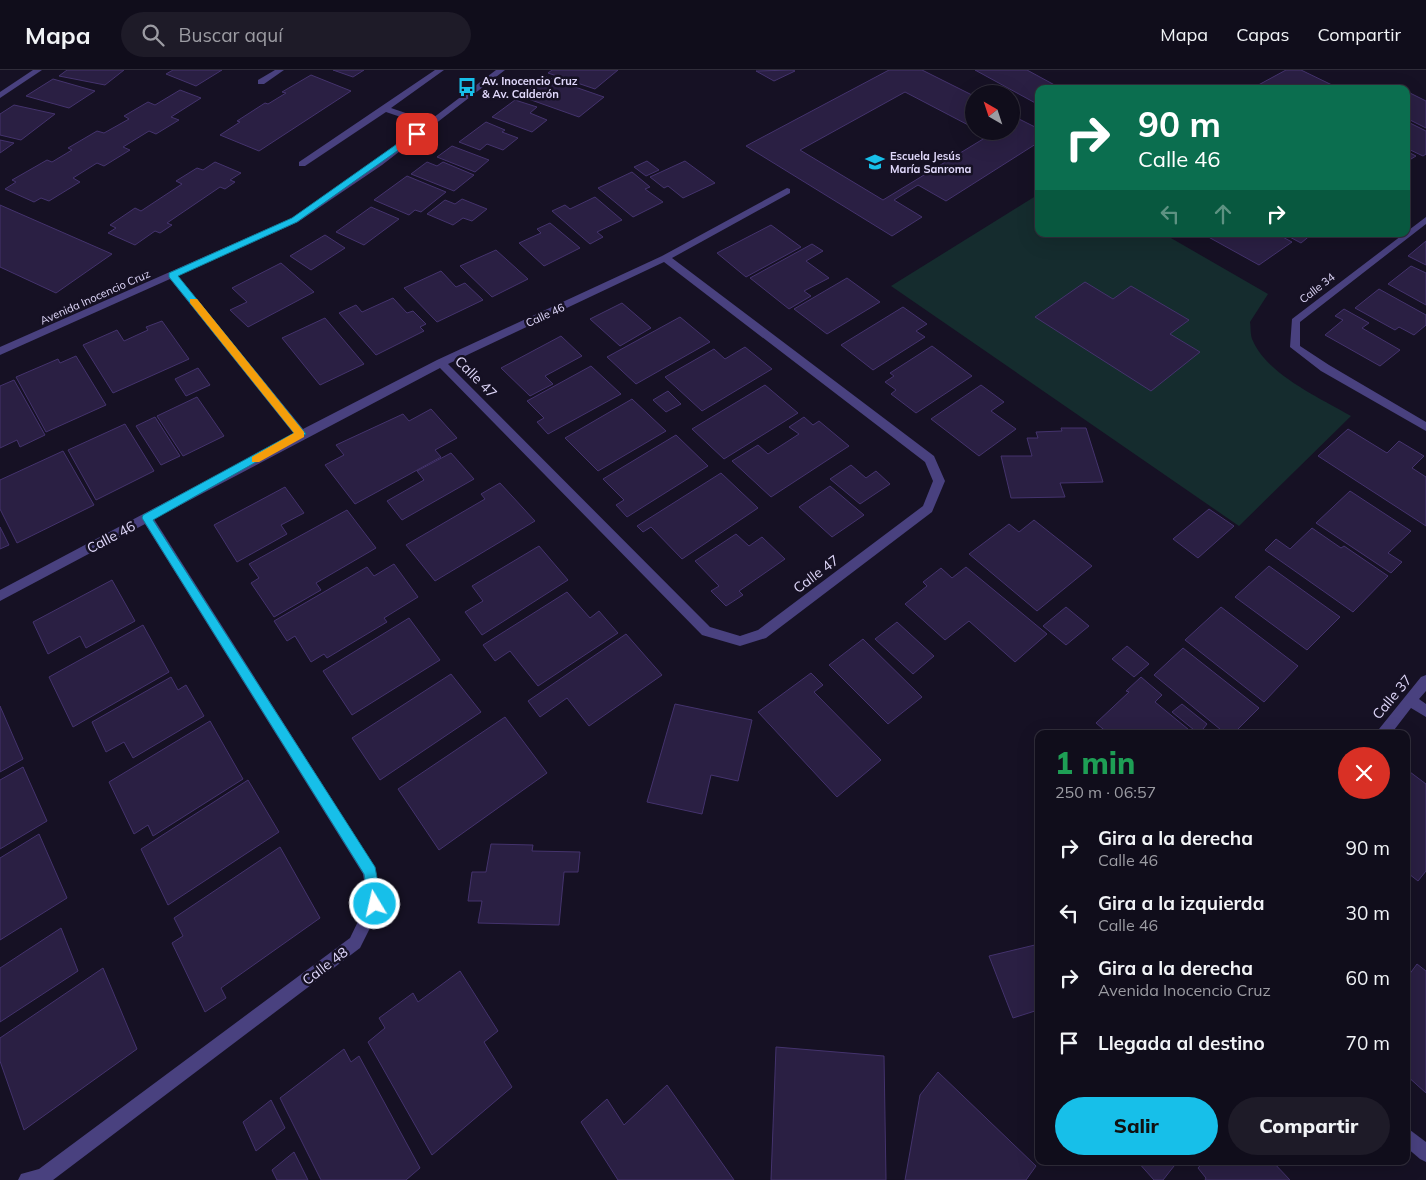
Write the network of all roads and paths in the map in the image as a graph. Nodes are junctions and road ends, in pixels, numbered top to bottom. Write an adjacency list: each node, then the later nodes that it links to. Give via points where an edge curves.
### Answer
1 (38, 70): 6 (street)
2 (280, 70): 5 (street)
3 (440, 70): 7 (street)
4 (501, 70): 8 (street, Avenida Inocencio Cruz)
5 (261, 82)
6 (0, 96)
7 (385, 109): 8 (street); 9 (street)
8 (430, 124): 15 (street, Avenida Inocencio Cruz, via 294,220)
9 (302, 164)
10 (786, 191): 14 (street, Calle 46)
11 (1426, 220): 12 (street, Calle 34)
12 (1410, 232)
13 (1404, 237): 18 (street, Calle 34, via 1295,321 1295,347)
14 (665, 258): 17 (street, Calle 46); 17 (street, Calle 47, via 930,459 939,481 928,509 762,634 740,641 706,631)
15 (172, 275): 16 (street, Avenida Inocencio Cruz); 19 (street)
16 (0, 351)
17 (441, 363): 19 (street, Calle 46)
18 (1426, 427)
19 (301, 434): 20 (street, Calle 46)
20 (147, 518): 21 (street, Calle 46); 28 (street, Calle 48, via 370,872 375,904 356,943)
21 (0, 596)
22 (1426, 681): 23 (street, Calle 37)
23 (1410, 700): 24 (street); 25 (street, Calle 37)
24 (1426, 711)
25 (1385, 730)
26 (1410, 1139): 27 (street)
27 (1426, 1153)
28 (35, 1178)

